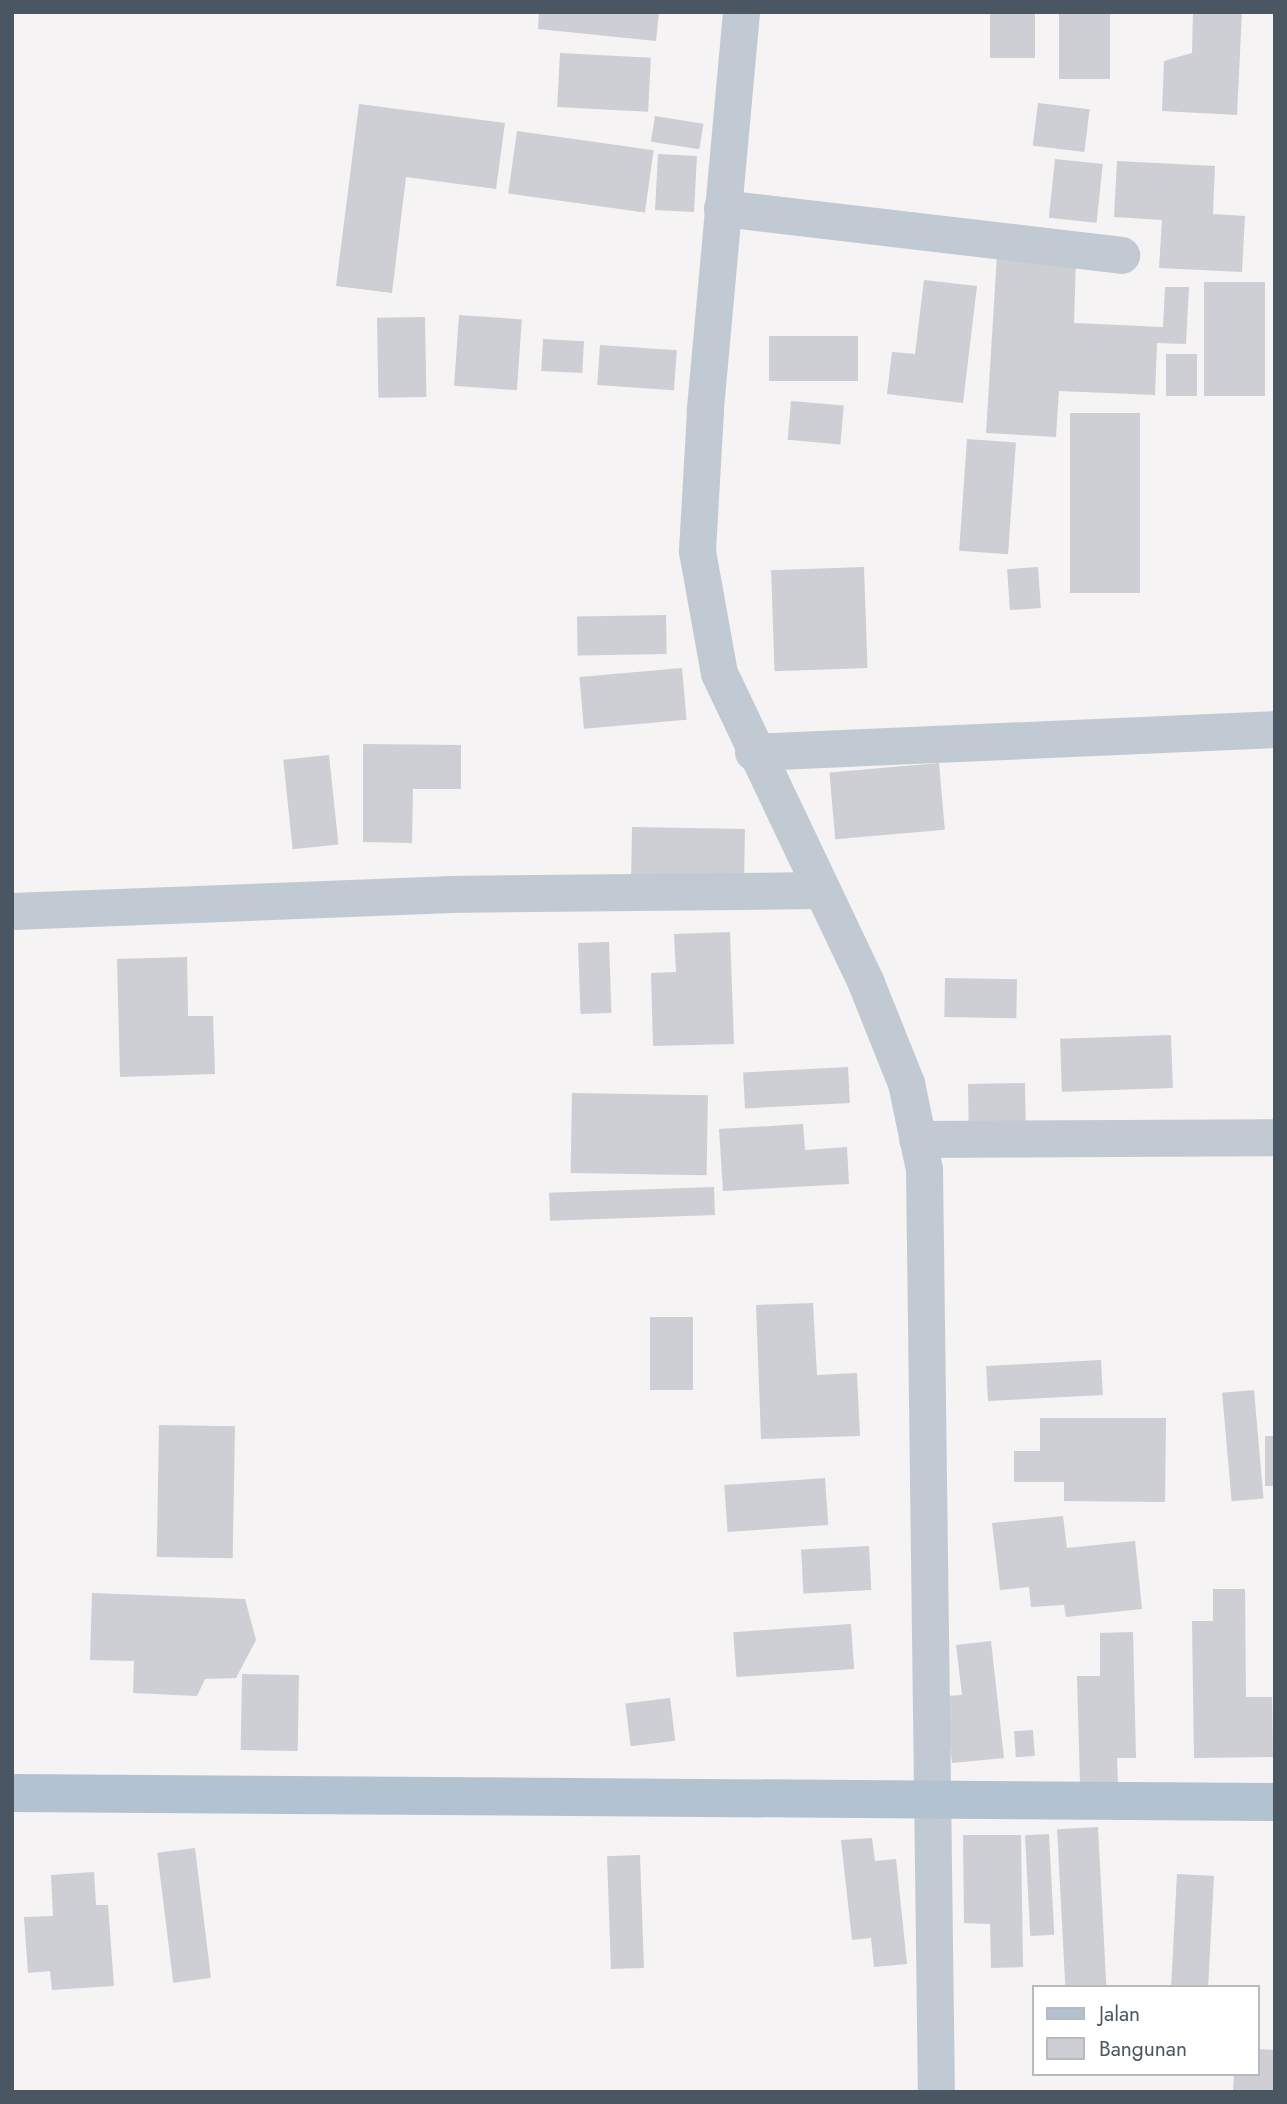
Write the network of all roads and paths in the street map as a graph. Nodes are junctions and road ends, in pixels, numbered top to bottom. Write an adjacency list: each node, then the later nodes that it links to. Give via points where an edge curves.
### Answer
1 (741, 12): 2 (street)
2 (722, 208): 3 (street); 5 (street, via 697,551 719,673)
3 (1121, 255)
4 (1275, 729): 5 (street)
5 (753, 752): 6 (street)
6 (819, 890): 7 (street, via 446,894); 9 (street, via 866,983 901,1071)
7 (12, 911)
8 (1275, 1137): 9 (street)
9 (917, 1139): 11 (street, via 924,1169)
10 (12, 1793): 11 (main road, via 731,1801)
11 (930, 1797): 12 (main road); 13 (street)
12 (1275, 1802)
13 (936, 2092)

